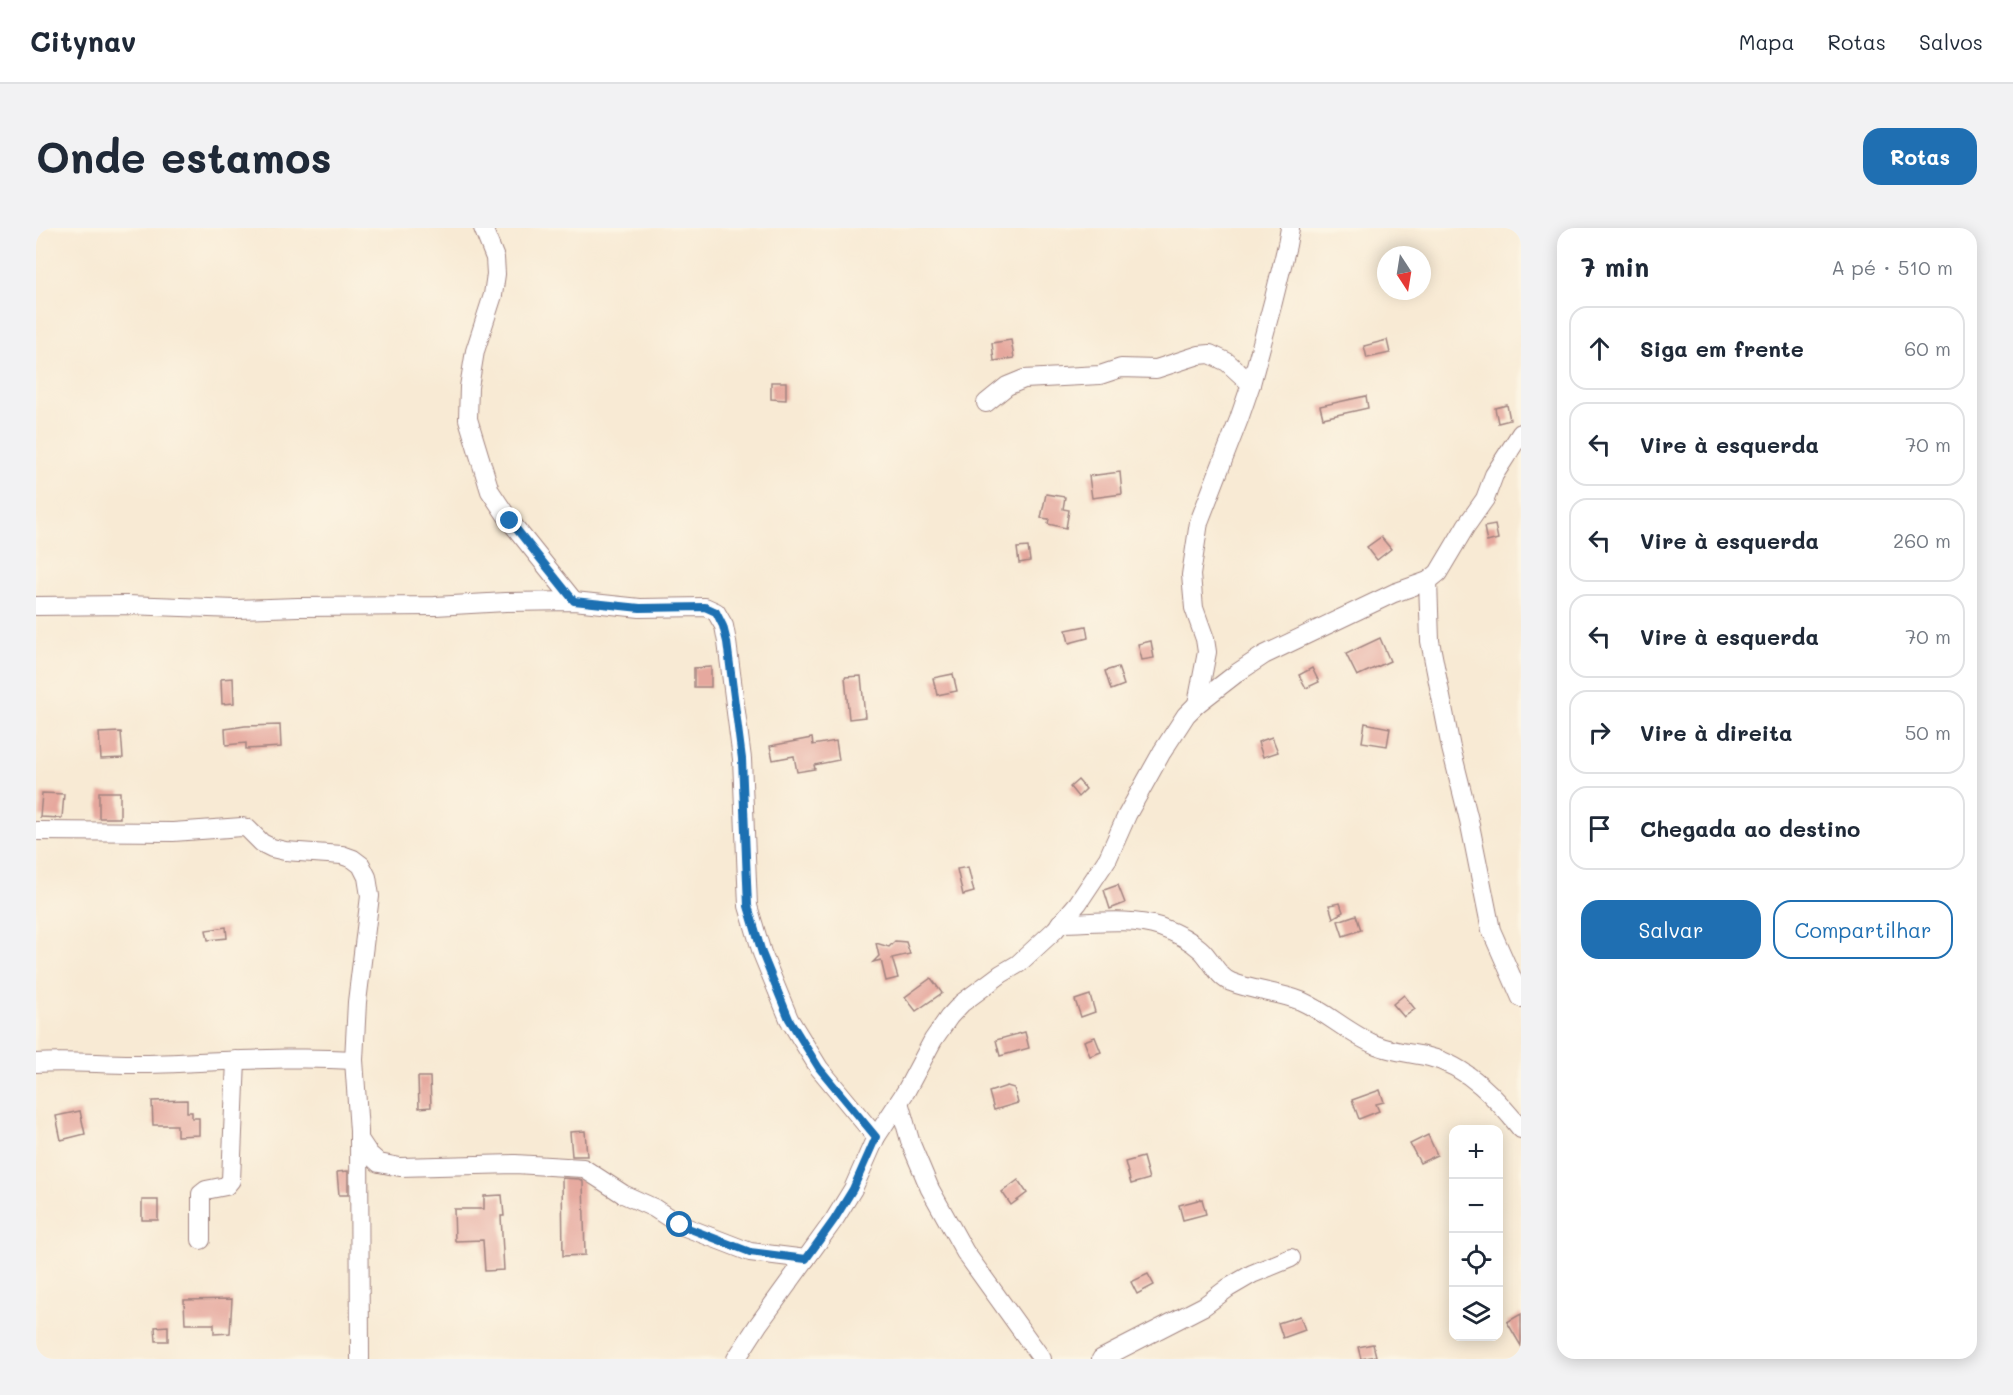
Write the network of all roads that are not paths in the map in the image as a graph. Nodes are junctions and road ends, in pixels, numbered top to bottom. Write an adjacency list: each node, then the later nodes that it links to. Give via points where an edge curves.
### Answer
1 (483, 228): 7 (street, via 495,258 496,274 475,351 468,418 490,491)
2 (1290, 228): 3 (street)
3 (1251, 384): 4 (street, via 1227,362 1210,354 1156,369 1120,368 1100,375 1024,379 1007,386); 9 (street, via 1199,522 1191,574 1194,608 1207,652)
4 (986, 403)
5 (1521, 433): 6 (street, via 1445,564)
6 (1428, 581): 9 (street, via 1394,592 1264,655); 12 (street, via 1432,653 1491,930)
7 (574, 601): 8 (street, via 236,609); 18 (street, via 640,608 705,607 720,619 727,642 742,759 748,906 762,953 789,1019 819,1068)
8 (36, 606)
9 (1197, 704): 11 (street, via 1162,752 1108,858)
10 (36, 831): 14 (street, via 173,832 242,827 272,848 353,859 367,877 370,896)
11 (1060, 923): 16 (street, via 1018,964 968,998 949,1017); 17 (street, via 1132,922 1185,938 1229,982 1302,1001 1376,1045 1431,1057 1457,1068)
12 (1521, 998)
13 (236, 1060): 14 (street); 15 (street, via 110,1065); 20 (street, via 231,1180 226,1186 201,1194)
14 (354, 1060): 19 (street)
15 (36, 1063)
16 (899, 1102): 18 (street); 25 (street, via 930,1189 965,1252)
17 (1521, 1129)
18 (876, 1137): 22 (street, via 853,1189)
19 (359, 1138): 22 (street, via 379,1163 400,1167 515,1164 583,1168 680,1225 750,1252); 23 (street)
20 (201, 1240)
21 (1291, 1258): 26 (street, via 1252,1275 1204,1306)
22 (806, 1259): 24 (street)
23 (360, 1359)
24 (736, 1359)
25 (1041, 1359)
26 (1101, 1359)

